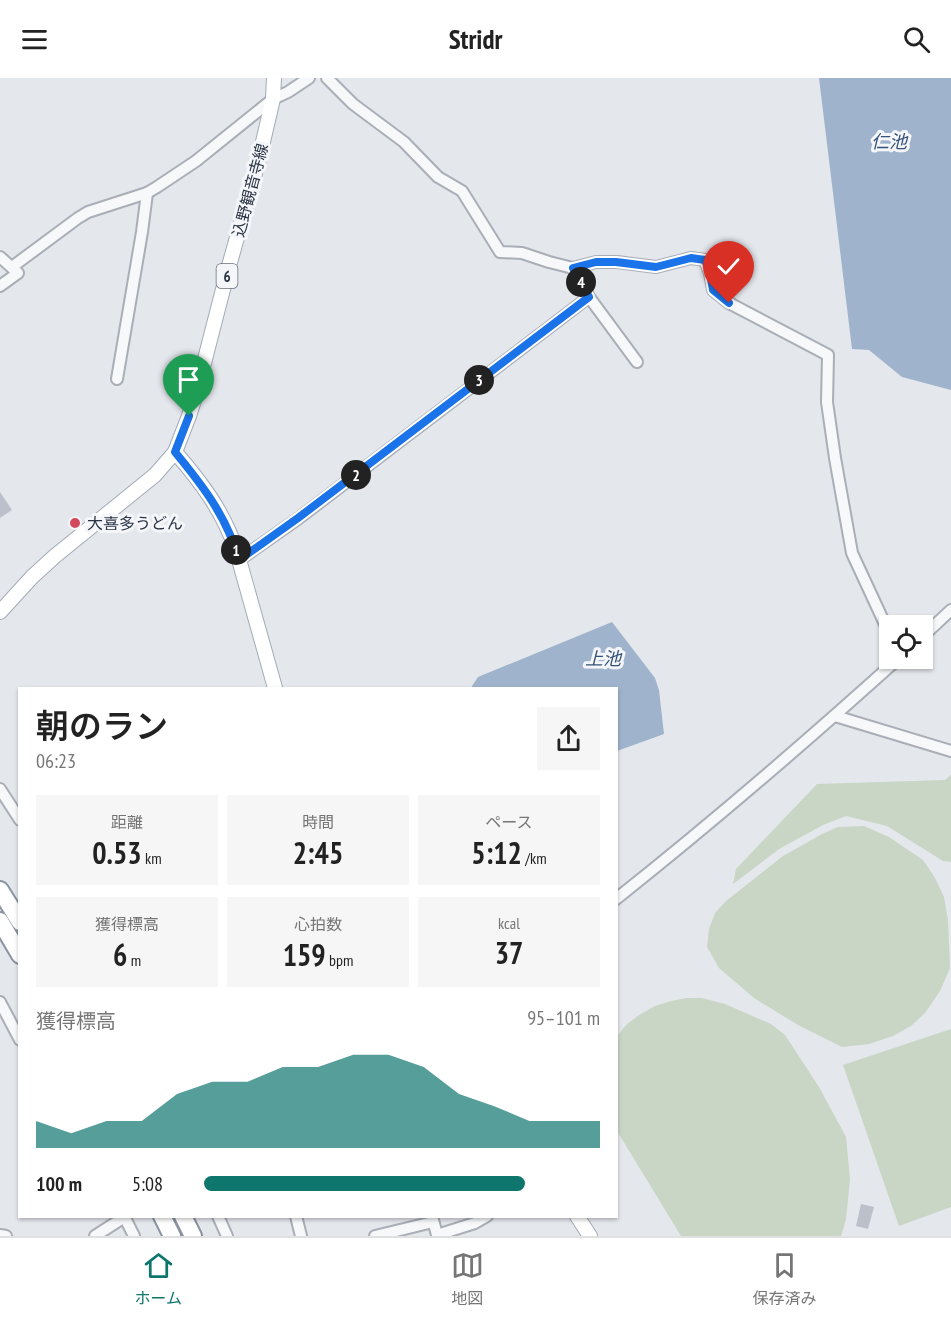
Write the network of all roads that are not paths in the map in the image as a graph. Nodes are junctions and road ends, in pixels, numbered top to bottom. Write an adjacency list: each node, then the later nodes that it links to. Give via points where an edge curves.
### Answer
1 (274, 78): 4 (main road, 込野観音寺線 / 6)
2 (309, 78): 4 (street)
3 (327, 78): 8 (street, via 353,104 404,142 438,177 462,191 500,252 522,253)
4 (273, 99): 5 (street, via 196,161); 13 (main road, 込野観音寺線 / 6, via 196,394)
5 (147, 193): 7 (street, via 88,212); 12 (street)
6 (0, 257): 7 (street)
7 (12, 267): 9 (street, via 18,273)
8 (573, 268): 10 (street); 17 (street, via 596,262 656,267 691,258 705,260 713,290 729,303 828,355 827,402 852,553)
9 (0, 286)
10 (589, 297): 11 (street); 14 (street)
11 (637, 362)
12 (117, 379)
13 (175, 452): 14 (main road, via 215,503); 16 (main road, 込野観音寺線 / 6, via 155,475 48,563)
14 (239, 560): 20 (main road)
15 (951, 610): 18 (street)
16 (0, 612)
17 (881, 615)
18 (933, 627)
19 (887, 669): 21 (street)
20 (275, 687)
21 (835, 716): 22 (street); 26 (street)
22 (951, 751)
23 (0, 789): 24 (street)
24 (18, 817)
25 (0, 890): 27 (highway)
26 (618, 897)
27 (18, 919)
28 (0, 921): 29 (highway)
29 (18, 952)
30 (0, 1002): 31 (street)
31 (18, 1036)
32 (123, 1218): 43 (street)
33 (125, 1218): 44 (street)
34 (163, 1218): 45 (highway)
35 (184, 1218): 46 (highway)
36 (219, 1218): 47 (street)
37 (296, 1218): 48 (street)
38 (484, 1218): 40 (street, via 437,1235)
39 (578, 1218): 50 (main road)
40 (432, 1219): 49 (street)
41 (0, 1235): 42 (street)
42 (6, 1236)
43 (95, 1236)
44 (134, 1236)
45 (172, 1236)
46 (193, 1236)
47 (227, 1236)
48 (301, 1236)
49 (375, 1236)
50 (590, 1236)

